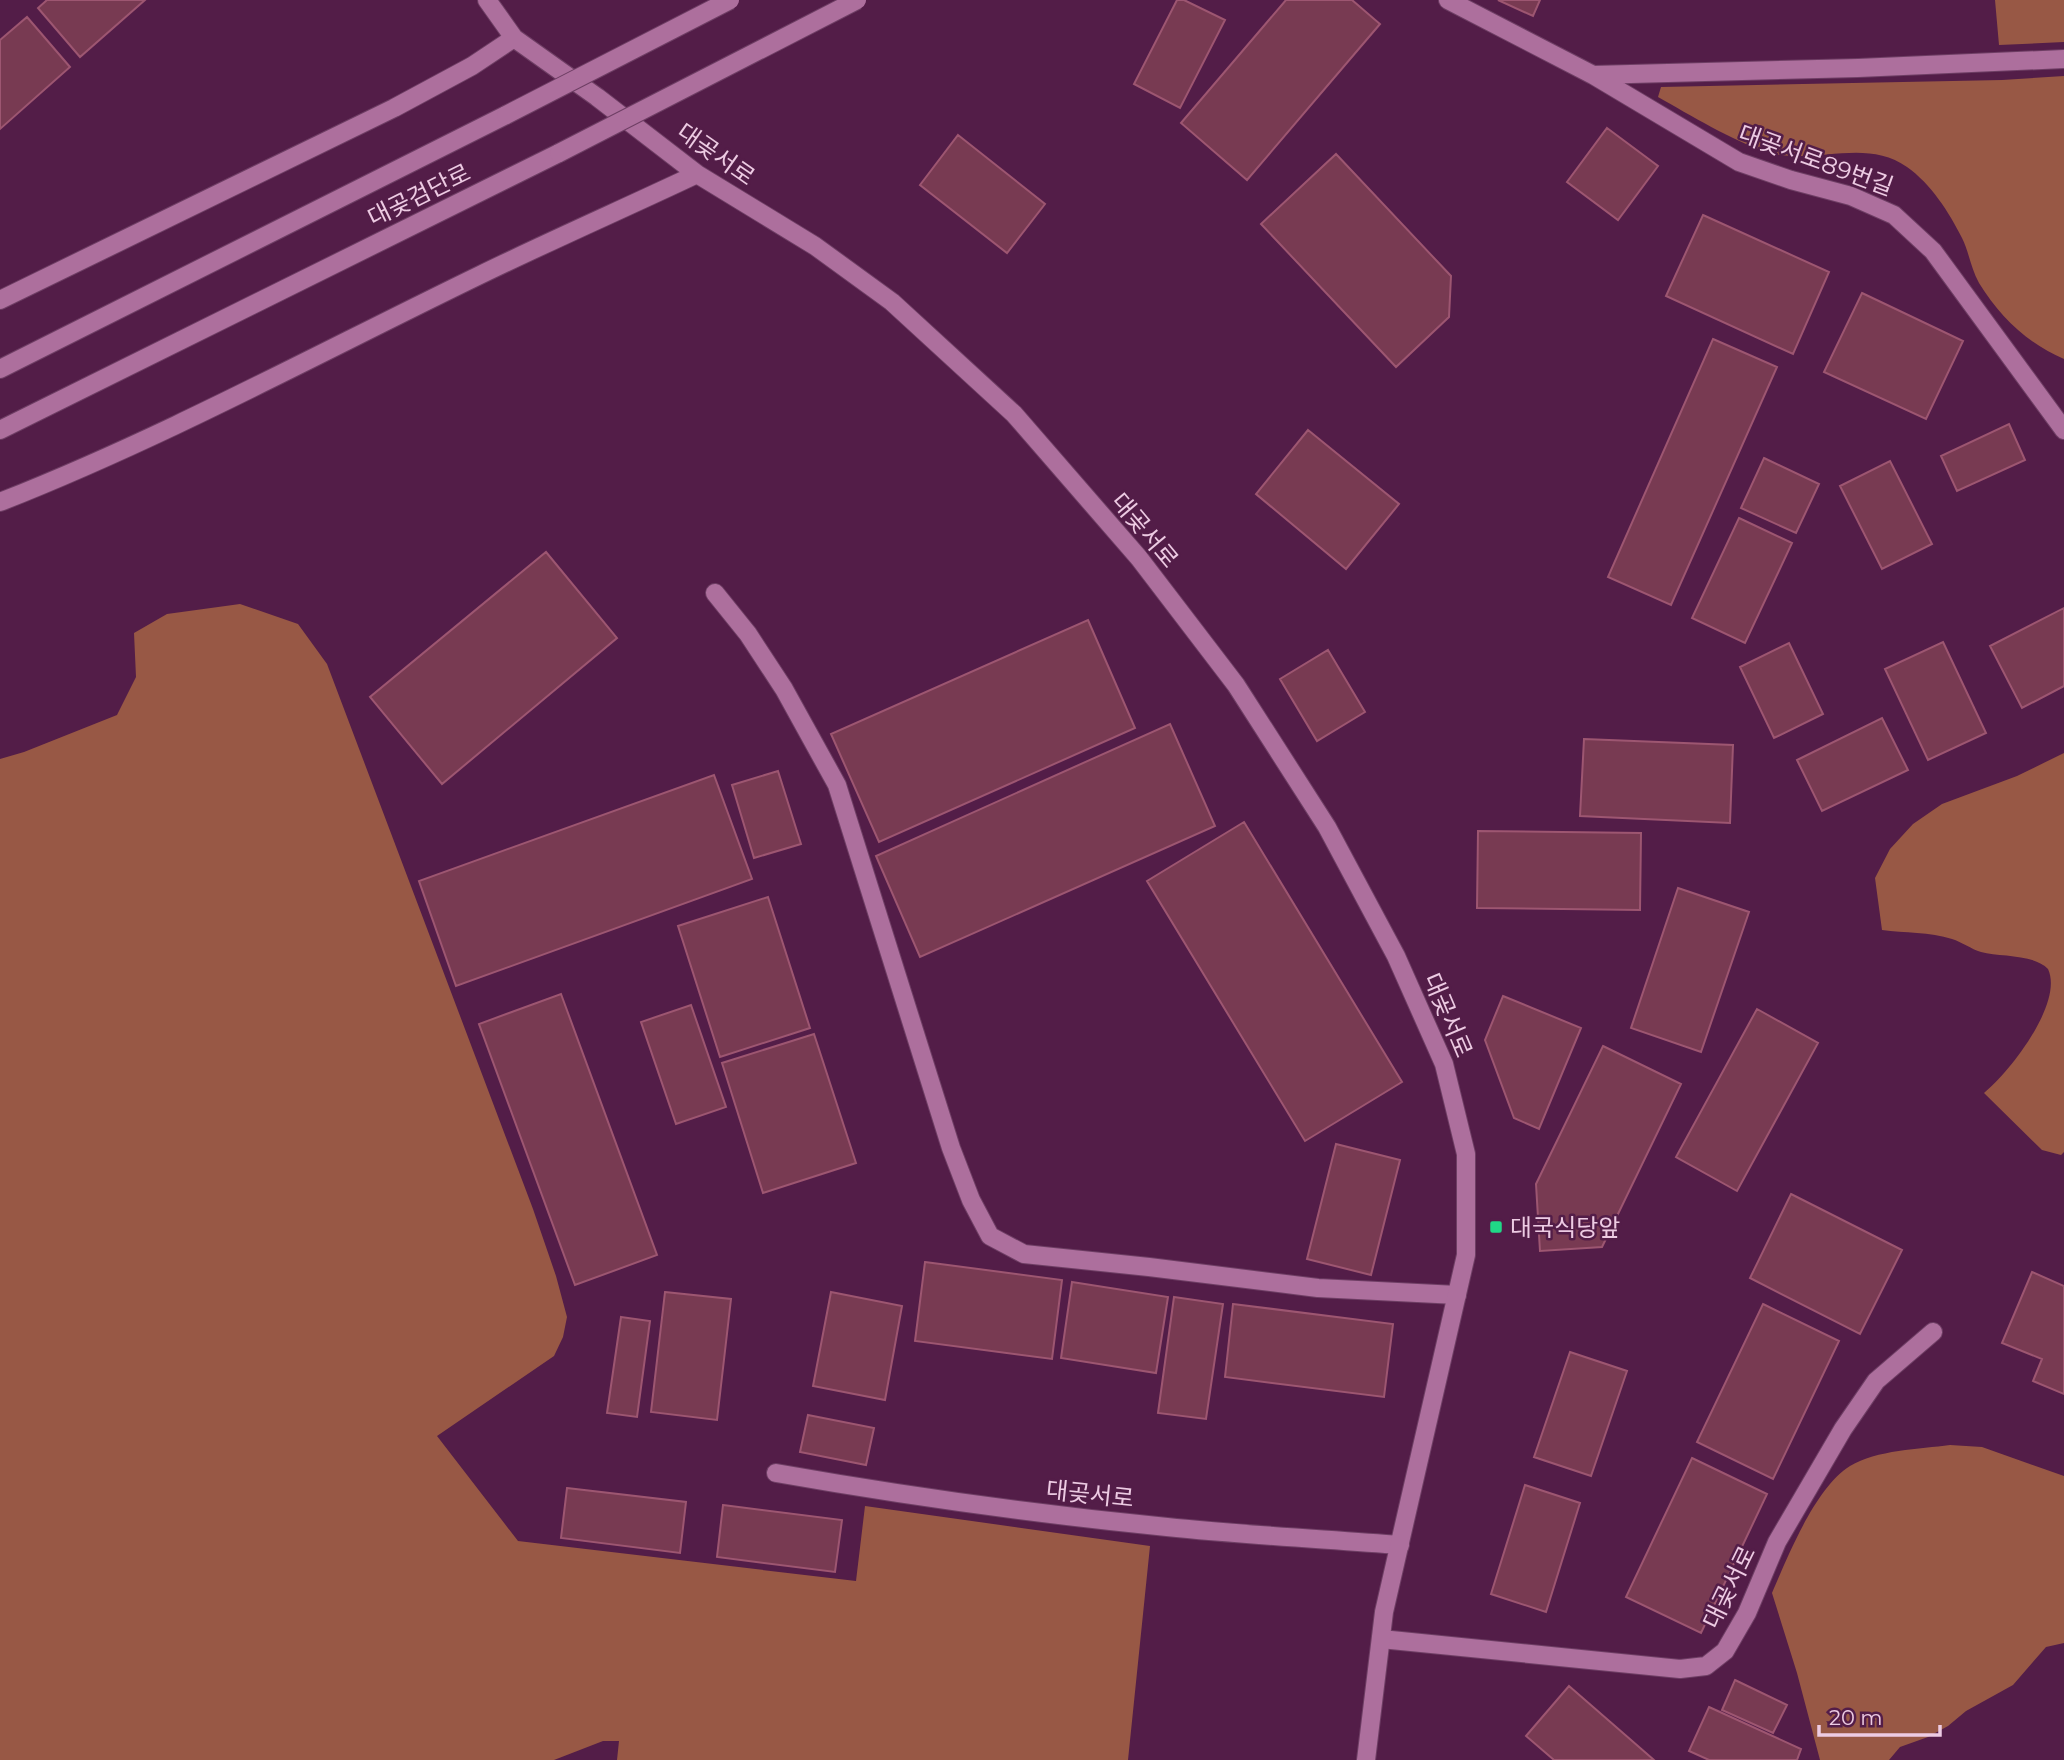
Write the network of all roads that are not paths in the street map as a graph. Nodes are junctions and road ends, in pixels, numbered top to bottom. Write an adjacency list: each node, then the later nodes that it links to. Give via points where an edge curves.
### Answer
1 (487, 0): 5 (street, 대곶서로)
2 (730, 0): 10 (street, 대곶검단로, bridge)
3 (858, 0): 11 (street, 대곶검단로, bridge)
4 (1448, 0): 7 (street, 대곶서로89번길)
5 (514, 38): 8 (street, 대곶서로); 9 (street, via 394,108)
6 (2064, 59): 7 (street, 대곶서로89번길)
7 (1593, 75): 12 (street, 대곶서로89번길, via 1739,162 1852,196 1894,215 1933,251)
8 (697, 174): 13 (street, via 480,275 181,424); 15 (street, 대곶서로, via 815,246 892,302 1014,414 1139,558 1236,685 1327,827 1396,956 1444,1064 1466,1154 1466,1255)
9 (0, 300)
10 (0, 369)
11 (0, 430)
12 (2064, 430)
13 (0, 502)
14 (715, 593): 15 (street, via 784,689 837,785 951,1148 990,1236 1024,1254 1318,1288)
15 (1457, 1296): 18 (street, 대곶서로)
16 (1933, 1332): 19 (street, 대곶서로, via 1876,1381 1843,1429 1777,1542 1747,1613 1725,1651 1706,1666 1681,1669)
17 (776, 1473): 18 (street, 대곶서로, via 1003,1509 1168,1528)
18 (1400, 1545): 19 (street, 대곶서로)
19 (1381, 1639): 20 (street, 대곶서로)
20 (1366, 1760)

